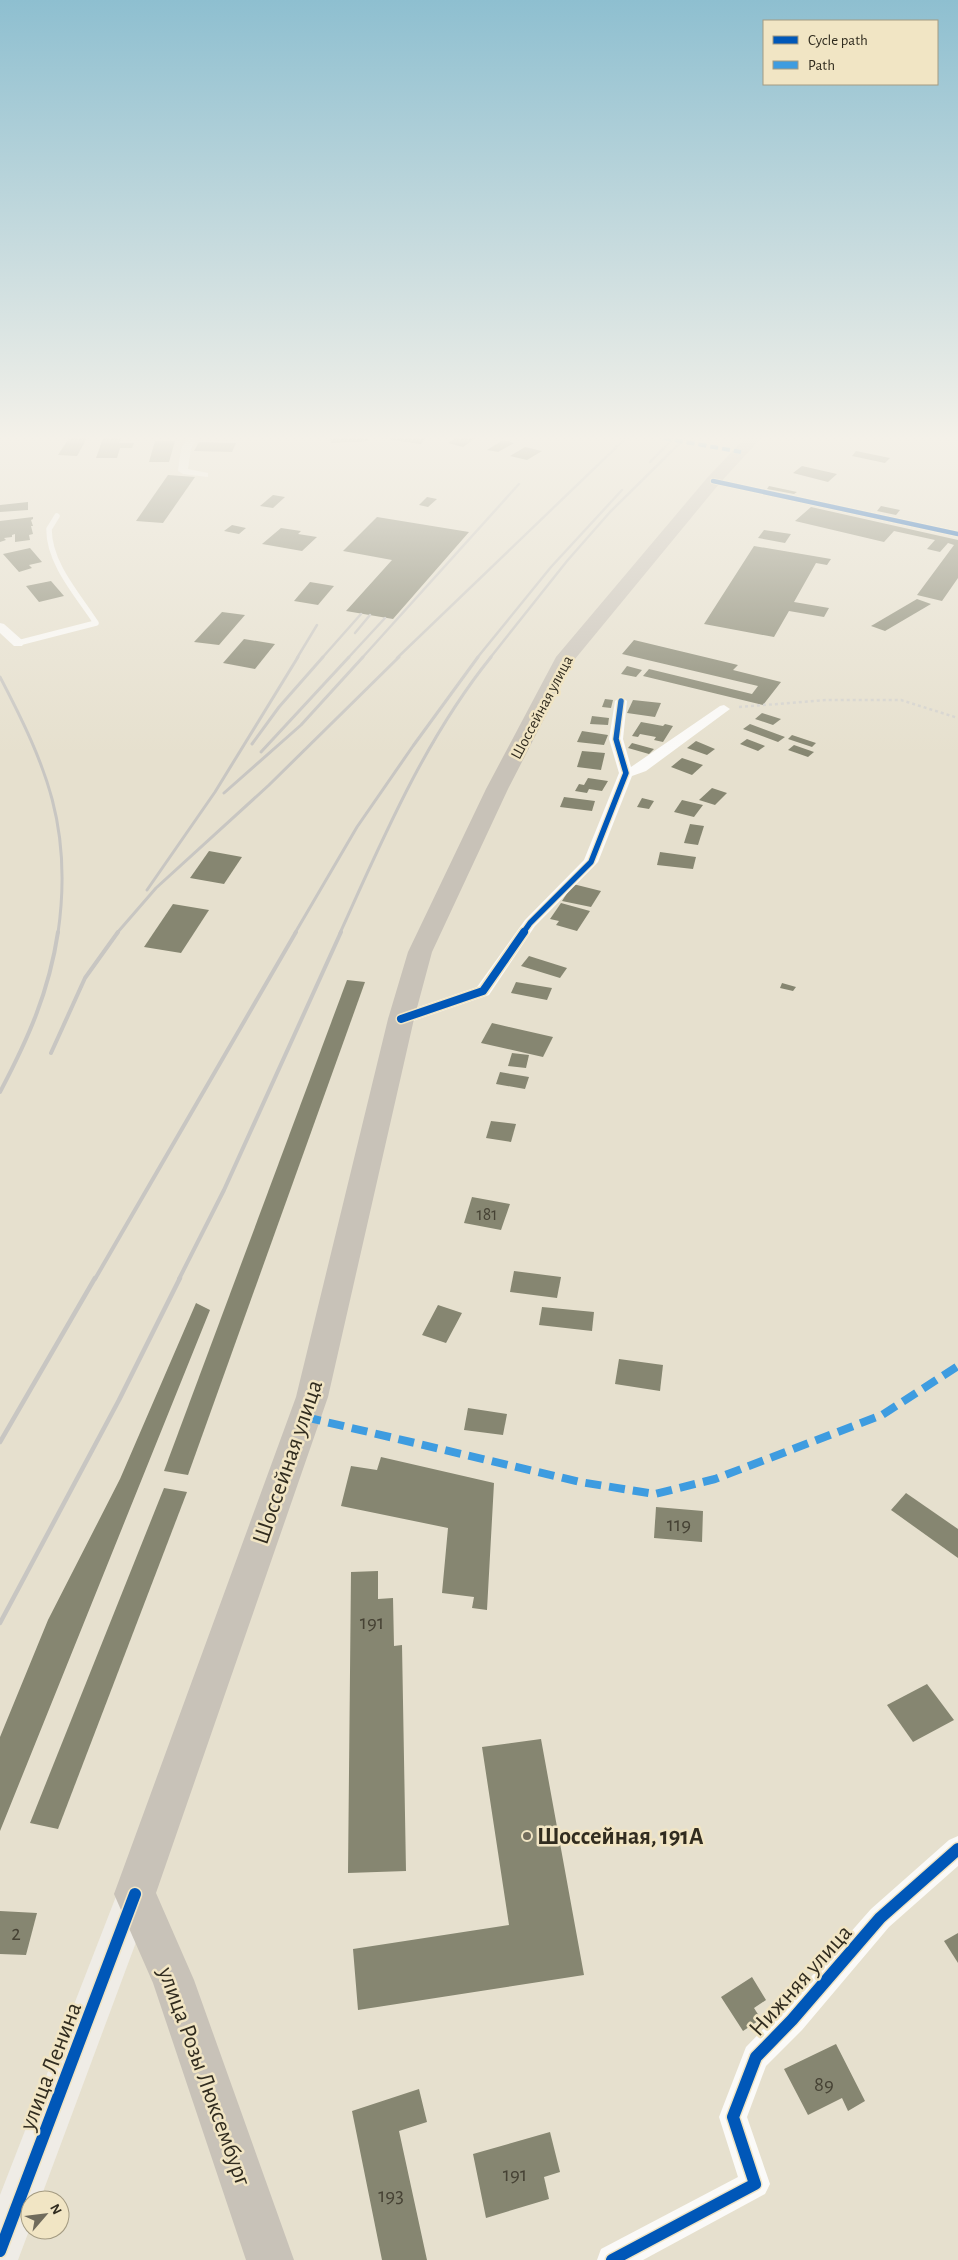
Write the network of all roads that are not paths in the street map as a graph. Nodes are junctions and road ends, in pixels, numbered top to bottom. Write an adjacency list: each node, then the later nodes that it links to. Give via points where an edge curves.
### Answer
1 (49, 543): 4 (lane, via 96,623)
2 (661, 543): 8 (main road, Шоссейная улица, via 566,657 497,789 420,952)
3 (0, 627): 4 (street)
4 (18, 643)
5 (622, 701): 7 (street, via 616,739)
6 (724, 708): 7 (street, via 641,768)
7 (626, 773): 8 (street, via 591,862 530,923 483,991)
8 (401, 1019): 10 (main road, Шоссейная улица, via 312,1397)
9 (958, 1849): 13 (street, Нижняя улица, via 880,1918 792,2020 756,2056 733,2117 754,2184)
10 (135, 1894): 11 (street, улица Ленина); 12 (main road, улица Розы Люксембург, via 173,1980)
11 (0, 2251)
12 (270, 2260)
13 (612, 2260)

